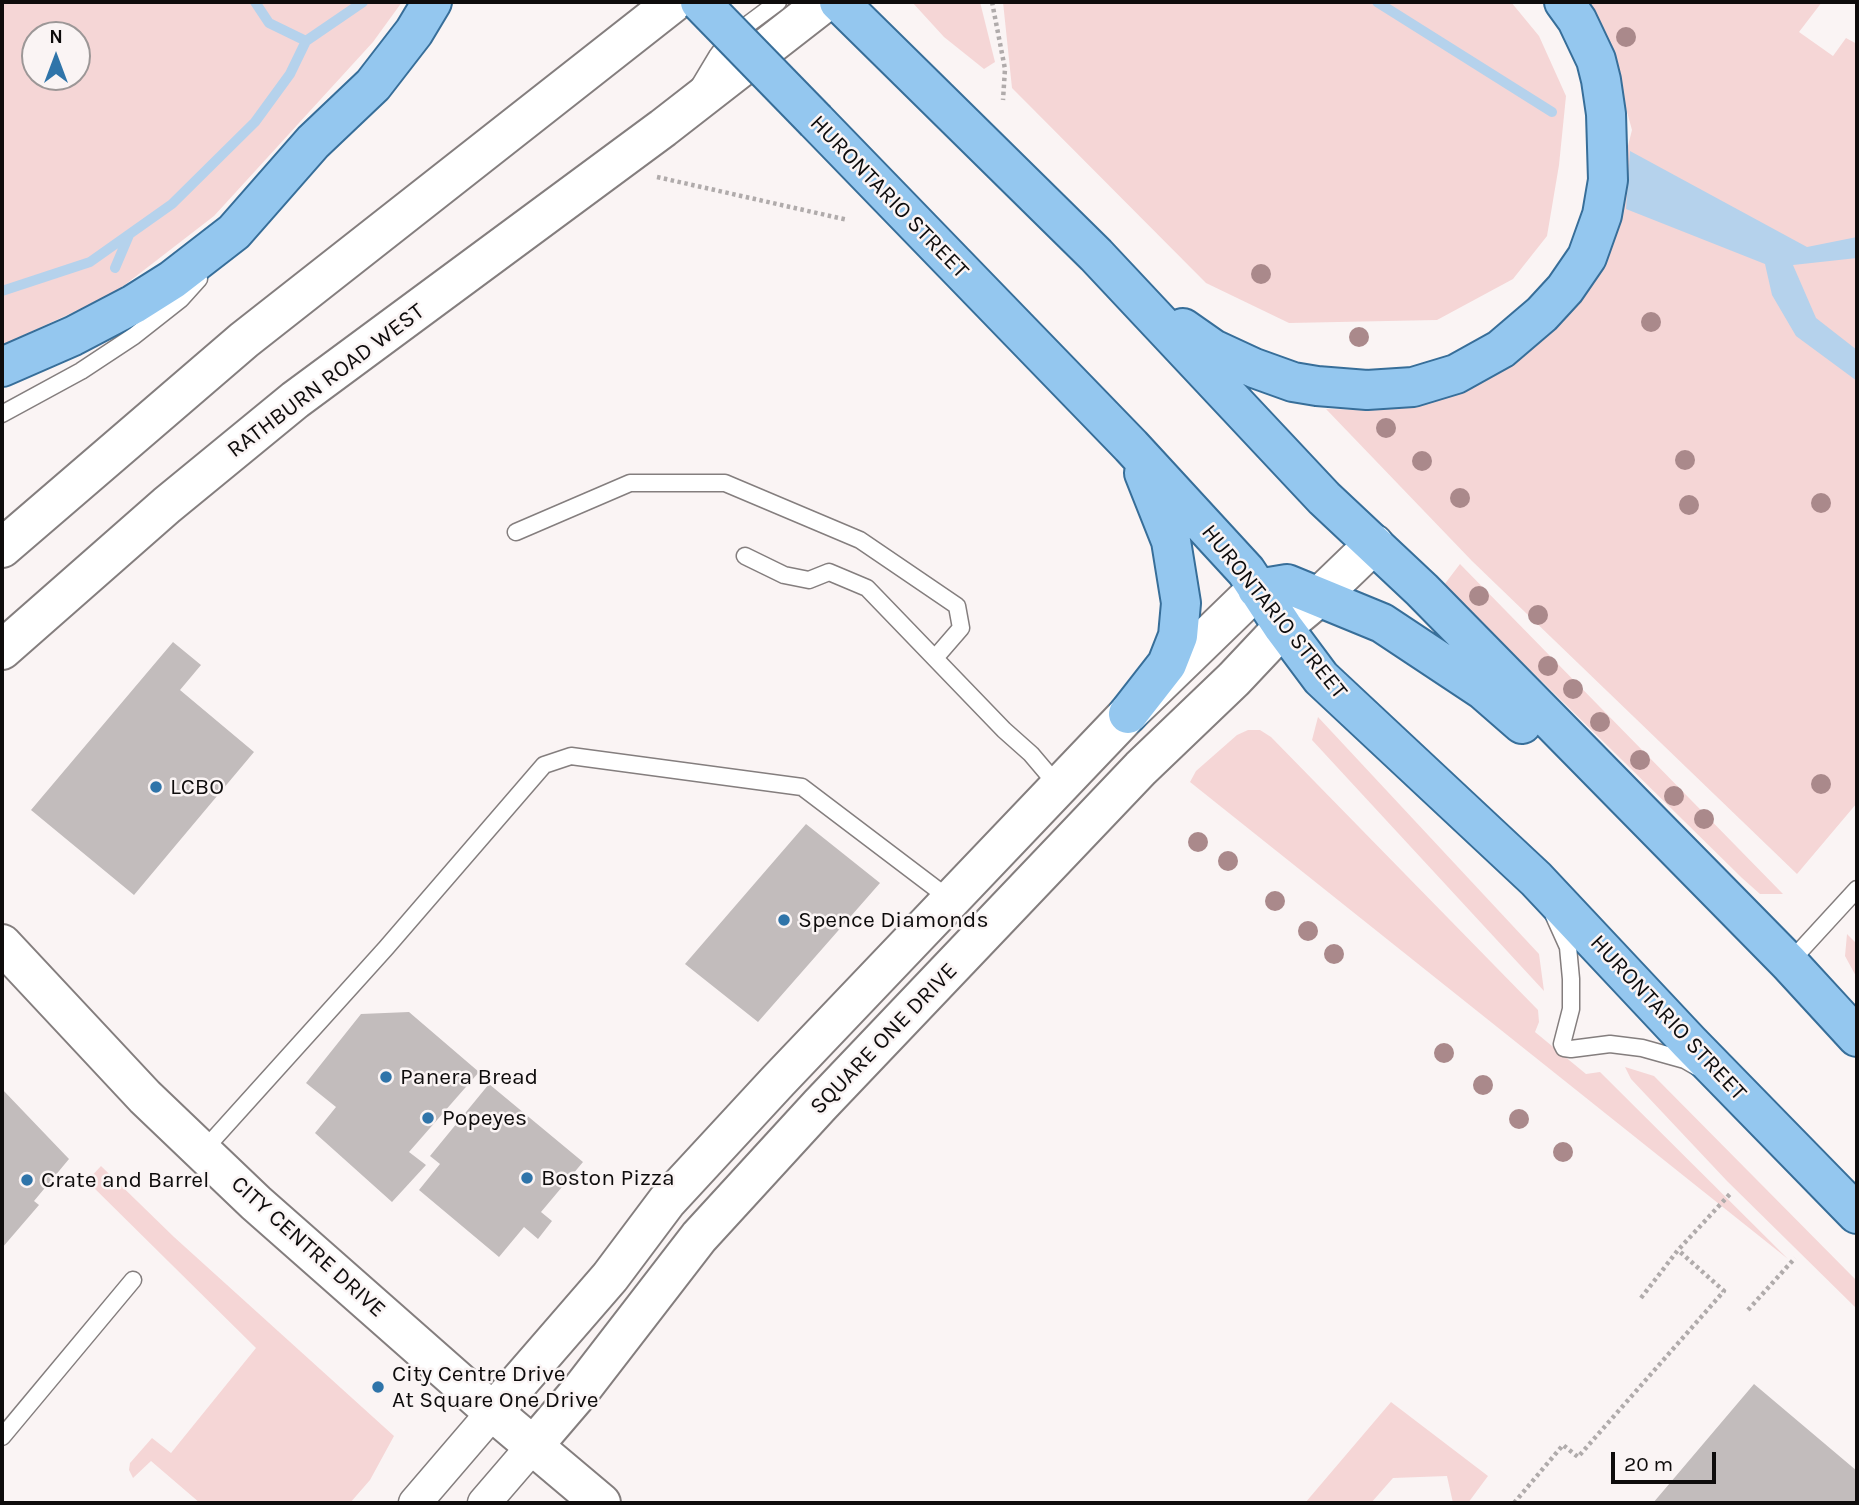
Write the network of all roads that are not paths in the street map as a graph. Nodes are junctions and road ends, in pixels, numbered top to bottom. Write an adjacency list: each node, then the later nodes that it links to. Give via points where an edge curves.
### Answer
1 (432, 2): 9 (main road, via 373,85 313,142)
2 (674, 2): 16 (street, via 244,340)
3 (700, 2): 13 (main road, HURONTARIO STREET, bridge)
4 (778, 2): 8 (lane, via 731,37 700,84)
5 (825, 2): 8 (street, RATHBURN ROAD WEST)
6 (839, 2): 10 (main road)
7 (1564, 2): 10 (main road, via 1596,60 1601,80 1608,180 1602,215 1587,257 1557,298 1501,349 1456,374 1413,387 1367,390 1293,382 1213,349 1156,309)
8 (693, 104): 21 (street, RATHBURN ROAD WEST, via 295,400)
9 (234, 232): 11 (main road, via 134,304); 12 (lane, via 181,299 134,336 82,371)
10 (1096, 255): 15 (main road, via 1324,498)
11 (2, 367)
12 (2, 414)
13 (1131, 446): 18 (main road, HURONTARIO STREET, via 1246,571); 23 (main road, via 1171,541 1181,603 1178,636 1167,664)
14 (516, 532): 22 (lane, via 630,483 724,483 860,540 957,606 961,628)
15 (1374, 544): 19 (street, SQUARE ONE DRIVE); 29 (main road)
16 (2, 548)
17 (744, 556): 22 (lane, via 784,575 809,580 828,572 867,588)
18 (1257, 589): 19 (main road, via 1287,584); 20 (main road, HURONTARIO STREET); 23 (street, SQUARE ONE DRIVE)
19 (1319, 597): 20 (street, SQUARE ONE DRIVE); 29 (main road, via 1382,623 1483,691)
20 (1283, 627): 25 (main road, HURONTARIO STREET, via 1321,678); 37 (street, SQUARE ONE DRIVE, via 1141,768 717,1217)
21 (2, 650)
22 (935, 658): 24 (lane)
23 (1128, 714): 24 (street, SQUARE ONE DRIVE)
24 (1059, 787): 27 (street, SQUARE ONE DRIVE)
25 (1536, 879): 31 (main road, HURONTARIO STREET); 31 (lane, via 1568,947 1571,1009 1564,1048 1610,1044 1685,1060)
26 (1857, 888): 29 (lane)
27 (951, 900): 32 (lane, via 802,787 570,757 544,765); 35 (street, SQUARE ONE DRIVE, via 667,1201 610,1277)
28 (2, 944): 32 (street, CITY CENTRE DRIVE)
29 (1782, 956): 30 (main road)
30 (1857, 1037)
31 (1743, 1098): 33 (main road, HURONTARIO STREET)
32 (202, 1152): 35 (street, CITY CENTRE DRIVE)
33 (1857, 1214)
34 (133, 1280): 36 (lane)
35 (493, 1412): 37 (street, CITY CENTRE DRIVE); 38 (street, SQUARE ONE DRIVE)
36 (2, 1437)
37 (533, 1446): 39 (street, SQUARE ONE DRIVE); 40 (street, CITY CENTRE DRIVE)
38 (415, 1503)
39 (484, 1503)
40 (601, 1503)

